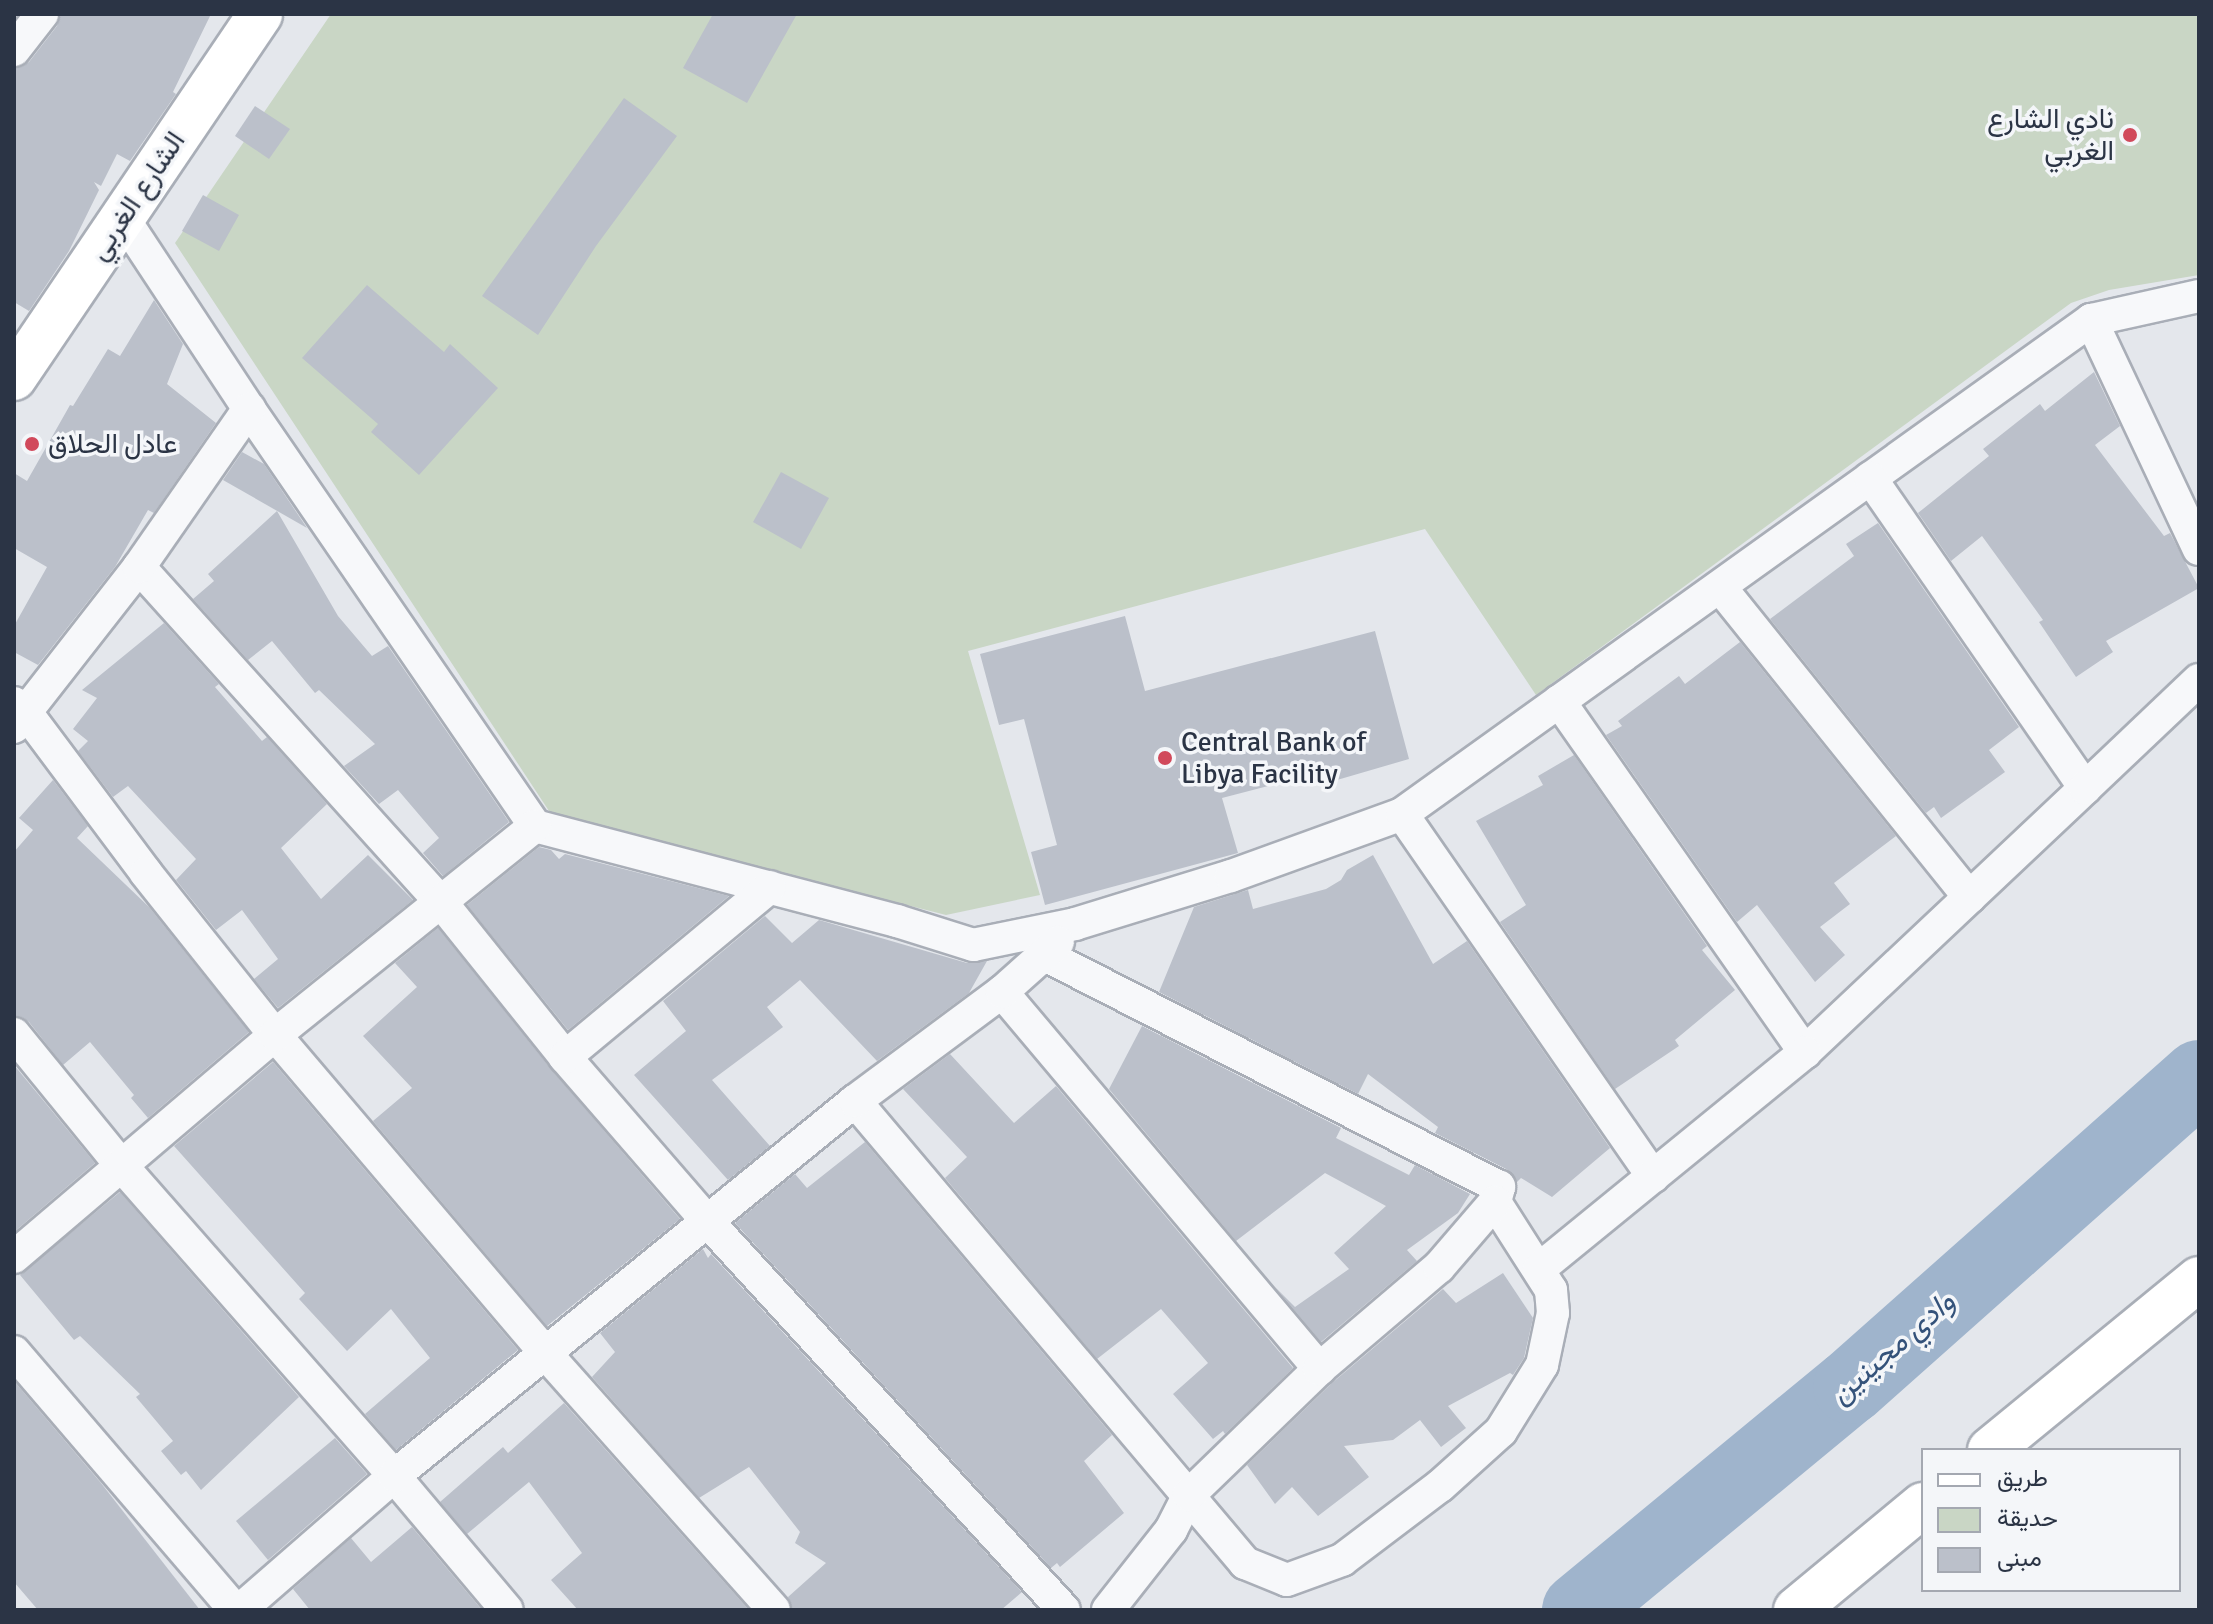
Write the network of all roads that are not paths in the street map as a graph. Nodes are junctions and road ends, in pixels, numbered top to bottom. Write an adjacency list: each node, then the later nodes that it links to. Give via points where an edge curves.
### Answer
1 (42, 14): 3 (street)
2 (260, 14): 4 (main road, الشارع الغربي)
3 (14, 50)
4 (123, 218): 7 (main road, الشارع الغربي); 8 (street)
5 (2199, 296): 6 (street)
6 (2091, 320): 9 (street); 10 (street)
7 (14, 378)
8 (249, 409): 11 (street); 18 (street)
9 (1870, 478): 12 (street); 16 (street)
10 (2199, 549)
11 (139, 567): 15 (street); 21 (street)
12 (1720, 587): 14 (street); 20 (street)
13 (2199, 680): 16 (street)
14 (1559, 701): 17 (street); 27 (street)
15 (18, 714): 26 (street)
16 (2085, 788): 20 (street)
17 (1402, 814): 22 (street, via 1231,876); 31 (street)
18 (535, 826): 19 (street); 21 (street)
19 (770, 887): 22 (street, via 973,945); 28 (street)
20 (1969, 897): 27 (street)
21 (441, 902): 26 (street); 28 (street)
22 (1075, 924): 23 (street)
23 (1045, 955): 24 (street); 32 (street, via 1448,1158 1499,1187)
24 (1002, 992): 29 (street); 39 (street)
25 (14, 1034): 30 (street)
26 (275, 1035): 30 (street); 38 (street)
27 (1805, 1052): 31 (street)
28 (565, 1057): 33 (street)
29 (855, 1101): 33 (street); 42 (street)
30 (121, 1165): 34 (street); 41 (street)
31 (1653, 1177): 35 (street)
32 (1495, 1202): 35 (street); 39 (street, via 1439,1267)
33 (709, 1223): 38 (street); 47 (street)
34 (14, 1257)
35 (1539, 1269): 42 (street, via 1551,1290 1553,1313 1542,1365 1501,1431 1440,1486 1342,1560 1287,1580 1245,1563)
36 (2199, 1279): 40 (main road)
37 (14, 1352): 44 (street)
38 (547, 1355): 41 (street); 46 (street)
39 (1319, 1369): 42 (street)
40 (1992, 1448)
41 (394, 1476): 44 (street); 45 (street)
42 (1189, 1495): 48 (street, via 1171,1530)
43 (1921, 1507): 49 (main road)
44 (237, 1610)
45 (507, 1610)
46 (774, 1610)
47 (1064, 1610)
48 (1108, 1610)
49 (1796, 1610)

